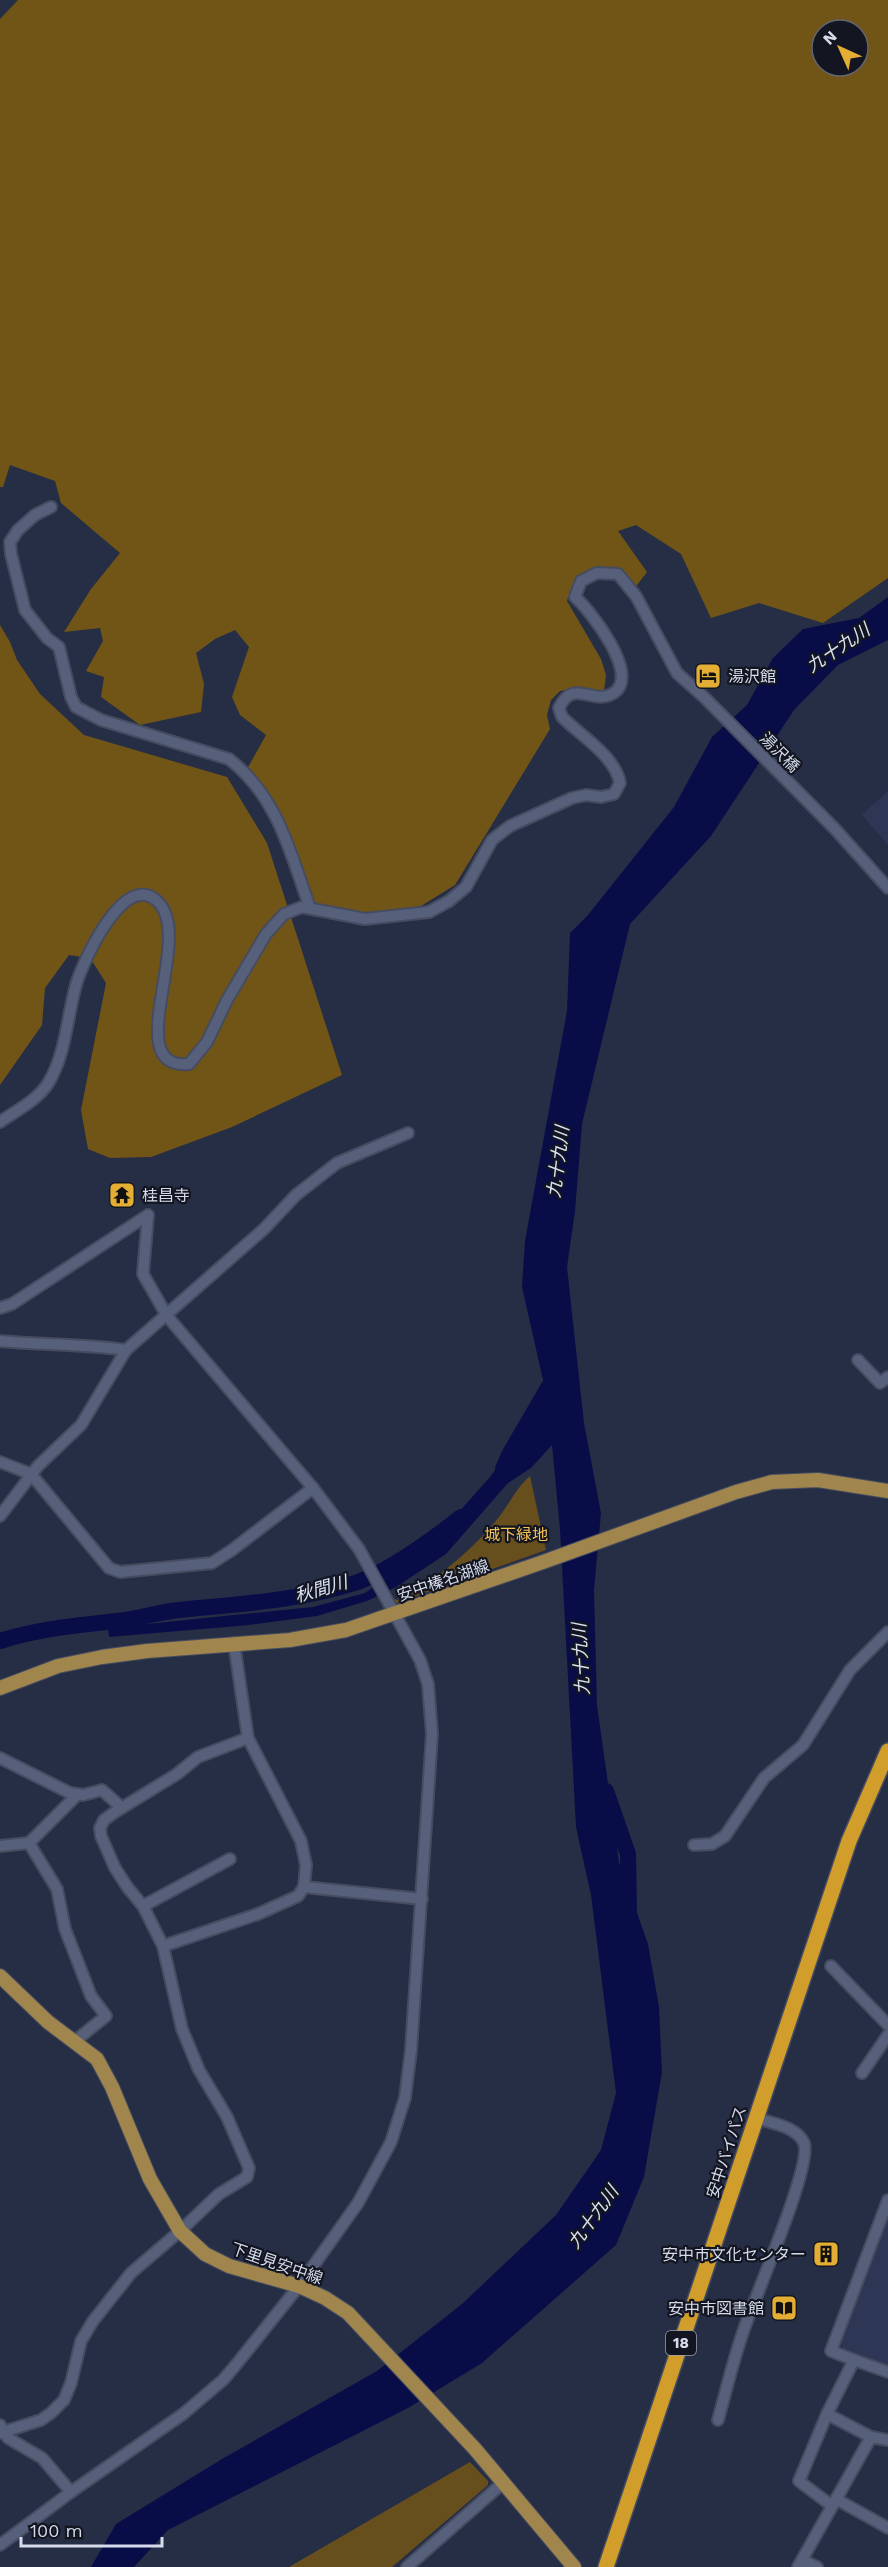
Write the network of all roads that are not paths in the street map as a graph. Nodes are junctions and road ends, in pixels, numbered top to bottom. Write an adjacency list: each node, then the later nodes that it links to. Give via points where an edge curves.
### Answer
1 (51, 507): 3 (street, via 18,530 10,542 11,554 25,610 59,647 76,706 101,720 229,759 244,771 283,828)
2 (888, 888): 3 (street, 湯沢橋, via 834,828 677,673 636,596 618,574 607,572 581,581 575,597 592,615 618,657 620,685 614,693 592,696 575,692 566,696 559,708 562,717 608,759 619,776 619,789 601,797 572,798 510,826 492,840 466,887 429,912 365,919)
3 (310, 908): 4 (street, via 294,909 273,923 199,1054 189,1064 176,1065 159,1049 156,1036 168,960 168,925 162,905 151,896 132,896 101,932 77,983 50,1081 39,1096)
4 (0, 1122)
5 (408, 1132): 7 (street, via 337,1164 296,1195)
6 (0, 1308): 7 (street, via 148,1215 143,1274)
7 (167, 1316): 9 (street); 14 (street)
8 (0, 1341): 9 (street)
9 (126, 1350): 13 (street, via 81,1425)
10 (858, 1360): 11 (street, via 880,1383)
11 (888, 1377)
12 (0, 1462): 13 (street)
13 (31, 1474): 14 (street, via 109,1568 120,1572 212,1563); 16 (street)
14 (313, 1488): 17 (street, via 359,1549)
15 (888, 1491): 17 (main road, 安中榛名湖線, via 818,1480 755,1486)
16 (0, 1516)
17 (396, 1614): 19 (main road, 安中榛名湖線, via 322,1635); 31 (street, via 420,1660 432,1708)
18 (888, 1632): 27 (street, via 850,1671 803,1745 764,1778 725,1836 712,1844)
19 (234, 1643): 20 (main road, 安中榛名湖線, via 102,1657 58,1666); 21 (street)
20 (0, 1688)
21 (248, 1738): 25 (street, via 198,1757); 30 (street, via 301,1841 306,1865)
22 (888, 1751): 40 (highway, 安中バイパス / 18, via 849,1841)
23 (0, 1758): 24 (street)
24 (78, 1794): 25 (street, via 102,1790); 26 (street)
25 (122, 1808): 32 (street, via 104,1820 101,1836 115,1868)
26 (29, 1843): 28 (street); 38 (street, via 57,1890 65,1929 91,1996 106,2016)
27 (694, 1845)
28 (0, 1846)
29 (230, 1859): 32 (street)
30 (304, 1887): 31 (street); 33 (street, via 298,1896 258,1914)
31 (422, 1899): 43 (street, via 411,2050 399,2120 357,2203)
32 (144, 1906): 33 (street)
33 (163, 1946): 42 (street, via 182,2029 249,2168 247,2177 219,2194)
34 (831, 1966): 36 (street)
35 (0, 1976): 38 (main road, 下里見安中線, via 48,2022)
36 (888, 2025)
37 (888, 2035): 39 (street)
38 (75, 2041): 42 (main road, 下里見安中線, via 97,2059 150,2179)
39 (862, 2073)
40 (756, 2118): 47 (street, via 800,2136 805,2154 742,2333); 59 (highway, 安中バイパス / 18)
41 (888, 2200): 44 (street, via 831,2351)
42 (180, 2231): 43 (main road, 下里見安中線, via 205,2254 229,2266); 48 (street, via 131,2272 93,2321 81,2341 64,2400 41,2420)
43 (299, 2286): 51 (main road, 下里見安中線, via 348,2313); 52 (street, via 223,2380 183,2414)
44 (854, 2360): 45 (street); 46 (street)
45 (888, 2372)
46 (826, 2414): 49 (street); 53 (street, via 799,2481)
47 (718, 2420)
48 (1, 2430): 52 (street, via 42,2458)
49 (871, 2437): 50 (street); 53 (street)
50 (888, 2440)
51 (504, 2482): 57 (street); 58 (main road, 下里見安中線)
52 (71, 2492): 55 (street)
53 (834, 2502): 54 (street); 56 (street)
54 (888, 2528)
55 (0, 2545)
56 (800, 2564): 60 (street)
57 (407, 2567)
58 (574, 2567)
59 (606, 2567)
60 (817, 2567)

